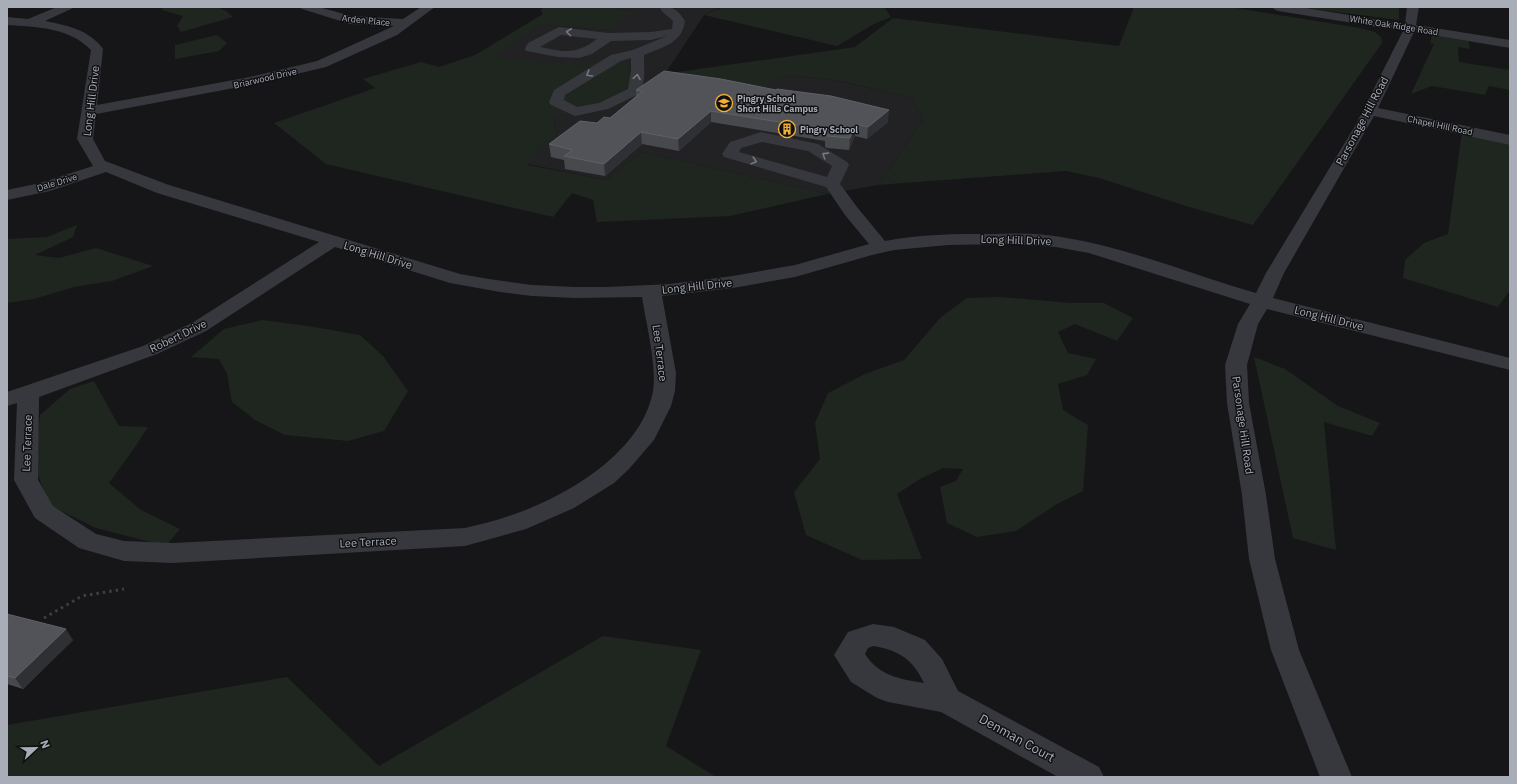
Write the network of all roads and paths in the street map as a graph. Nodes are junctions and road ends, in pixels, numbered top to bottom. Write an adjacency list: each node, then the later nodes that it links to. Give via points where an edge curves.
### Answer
1 (67, 7): 8 (street)
2 (306, 7): 9 (street, Arden Place, via 350,20)
3 (429, 7): 9 (street, Briarwood Drive)
4 (662, 7): 11 (street, via 674,14 679,21)
5 (1278, 7): 10 (street, White Oak Ridge Road)
6 (1413, 7): 10 (street, Parsonage Hill Road)
7 (7, 21): 8 (street, Long Hill Drive)
8 (29, 23): 18 (street, Long Hill Drive, via 64,28 85,38 98,49)
9 (404, 23): 18 (street, Briarwood Drive, via 393,32 322,64 193,93)
10 (1410, 28): 13 (street, White Oak Ridge Road); 17 (street, Parsonage Hill Road)
11 (678, 29): 12 (street, via 651,36); 15 (street, via 671,39)
12 (608, 37): 14 (street); 14 (street, one-way to 14, via 559,31 531,48 576,55)
13 (1510, 44)
14 (588, 50): 16 (street)
15 (637, 53): 16 (street); 16 (street, one-way to 15, via 558,93 556,102 575,112 604,106 634,91 638,71)
16 (616, 58)
17 (1370, 110): 19 (street, Chapel Hill Road); 26 (street, Parsonage Hill Road, via 1275,273)
18 (88, 111): 20 (street, Long Hill Drive, via 85,139 99,164)
19 (1510, 140)
20 (106, 166): 22 (street, Dale Drive, via 44,187); 23 (street, Long Hill Drive, via 163,189)
21 (832, 184): 21 (street, one-way to 21, via 840,165 813,147 761,136 735,145 730,154); 24 (street)
22 (7, 195)
23 (333, 241): 25 (street, Long Hill Drive, via 457,279 501,287 582,293); 28 (street, Robert Drive, via 199,327 150,350)
24 (881, 247): 25 (street, Long Hill Drive, via 800,270 698,288); 26 (street, Long Hill Drive, via 902,243 972,239 1064,243 1100,250)
25 (651, 291): 28 (street, Lee Terrace, via 664,392 646,435 621,463 565,502 517,523 465,538 173,553 124,551 88,541 44,512 26,480)
26 (1262, 301): 27 (street, Long Hill Drive); 33 (street, Parsonage Hill Road, via 1248,324 1236,365 1238,403 1262,558 1285,650)
27 (1510, 364)
28 (18, 396)
29 (124, 589): 30 (path, via 82,596)
30 (44, 618)
31 (947, 700): 32 (street, Denman Court)
32 (1088, 777)
33 (1336, 777)

